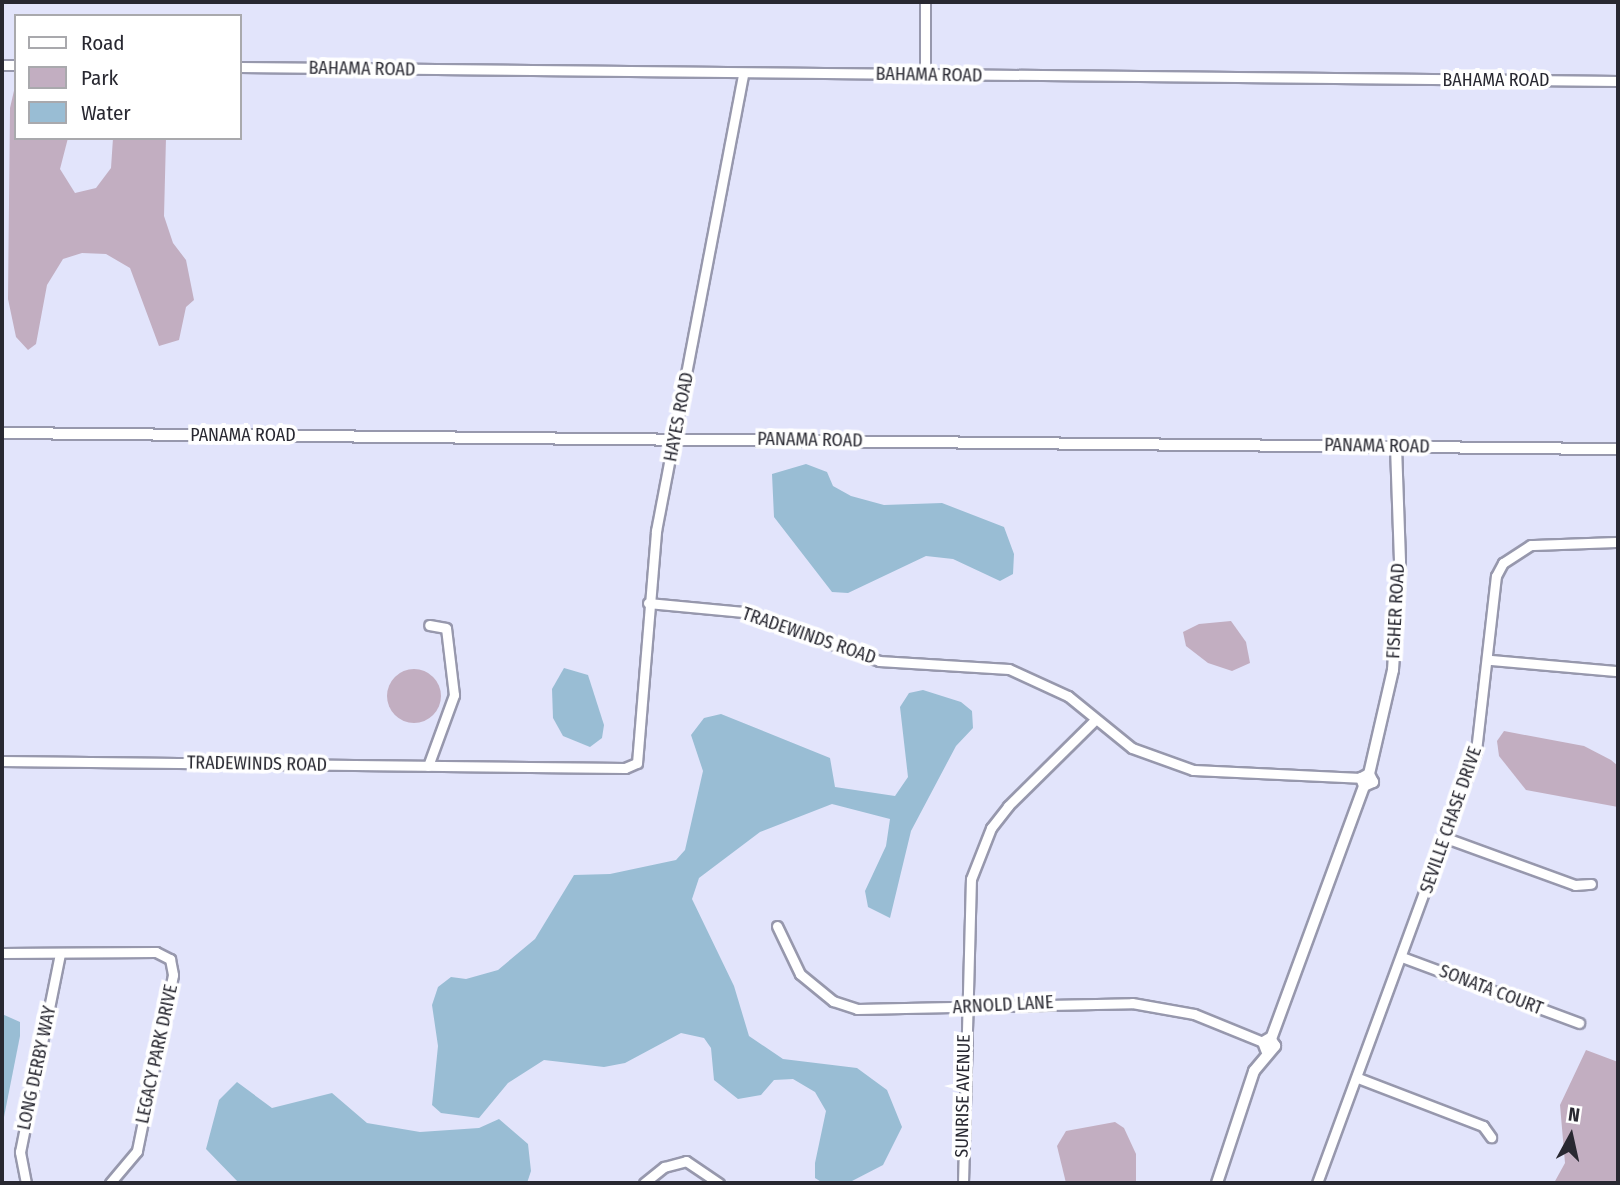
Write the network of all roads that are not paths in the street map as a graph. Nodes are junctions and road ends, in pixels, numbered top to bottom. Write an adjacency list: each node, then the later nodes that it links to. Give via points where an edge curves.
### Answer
1 (925, 2): 4 (street)
2 (242, 68): 3 (street, BAHAMA ROAD)
3 (743, 73): 4 (street, BAHAMA ROAD); 7 (street, HAYES ROAD)
4 (925, 75): 5 (street, BAHAMA ROAD)
5 (1618, 81)
6 (2, 433): 7 (street, PANAMA ROAD)
7 (675, 439): 8 (street, PANAMA ROAD); 11 (street, HAYES ROAD)
8 (1396, 446): 9 (street, PANAMA ROAD); 19 (street, FISHER ROAD, via 1400,561 1393,670)
9 (1618, 449)
10 (1618, 541): 13 (street, SEVILLE CHASE DRIVE, via 1547,541 1503,563 1492,591)
11 (648, 603): 15 (street, TRADEWINDS ROAD, via 744,612 879,661 1009,670 1068,696); 17 (street, HAYES ROAD)
12 (429, 625): 18 (street, via 446,628 454,695)
13 (1490, 660): 14 (street); 20 (street, SEVILLE CHASE DRIVE, via 1476,751)
14 (1617, 671)
15 (1095, 720): 19 (street, TRADEWINDS ROAD, via 1132,748 1193,770); 26 (street, SUNRISE AVENUE, via 1008,806 978,853 967,904)
16 (2, 761): 18 (street, TRADEWINDS ROAD)
17 (637, 763): 18 (street, TRADEWINDS ROAD, via 625,768)
18 (428, 766)
19 (1365, 779): 28 (street, FISHER ROAD)
20 (1447, 838): 21 (street, via 1575,885); 25 (street, SEVILLE CHASE DRIVE)
21 (1591, 884)
22 (777, 926): 26 (street, ARNOLD LANE, via 800,974 833,1001 880,1012)
23 (2, 953): 24 (street, LEGACY PARK DRIVE)
24 (60, 953): 31 (street, LONG DERBY WAY, via 20,1152); 32 (street, LEGACY PARK DRIVE, via 156,952 173,967 137,1151 124,1173)
25 (1402, 957): 27 (street, SONATA COURT); 29 (street, SEVILLE CHASE DRIVE)
26 (964, 1007): 28 (street, ARNOLD LANE, via 1132,1003 1194,1014); 35 (street, SUNRISE AVENUE)
27 (1579, 1023)
28 (1267, 1043): 36 (street, FISHER ROAD)
29 (1358, 1078): 30 (street, via 1483,1126); 37 (street, SEVILLE CHASE DRIVE)
30 (1491, 1137)
31 (26, 1183)
32 (110, 1183)
33 (644, 1183): 34 (street, via 664,1167 686,1161)
34 (719, 1183)
35 (962, 1183)
36 (1216, 1183)
37 (1317, 1183)

